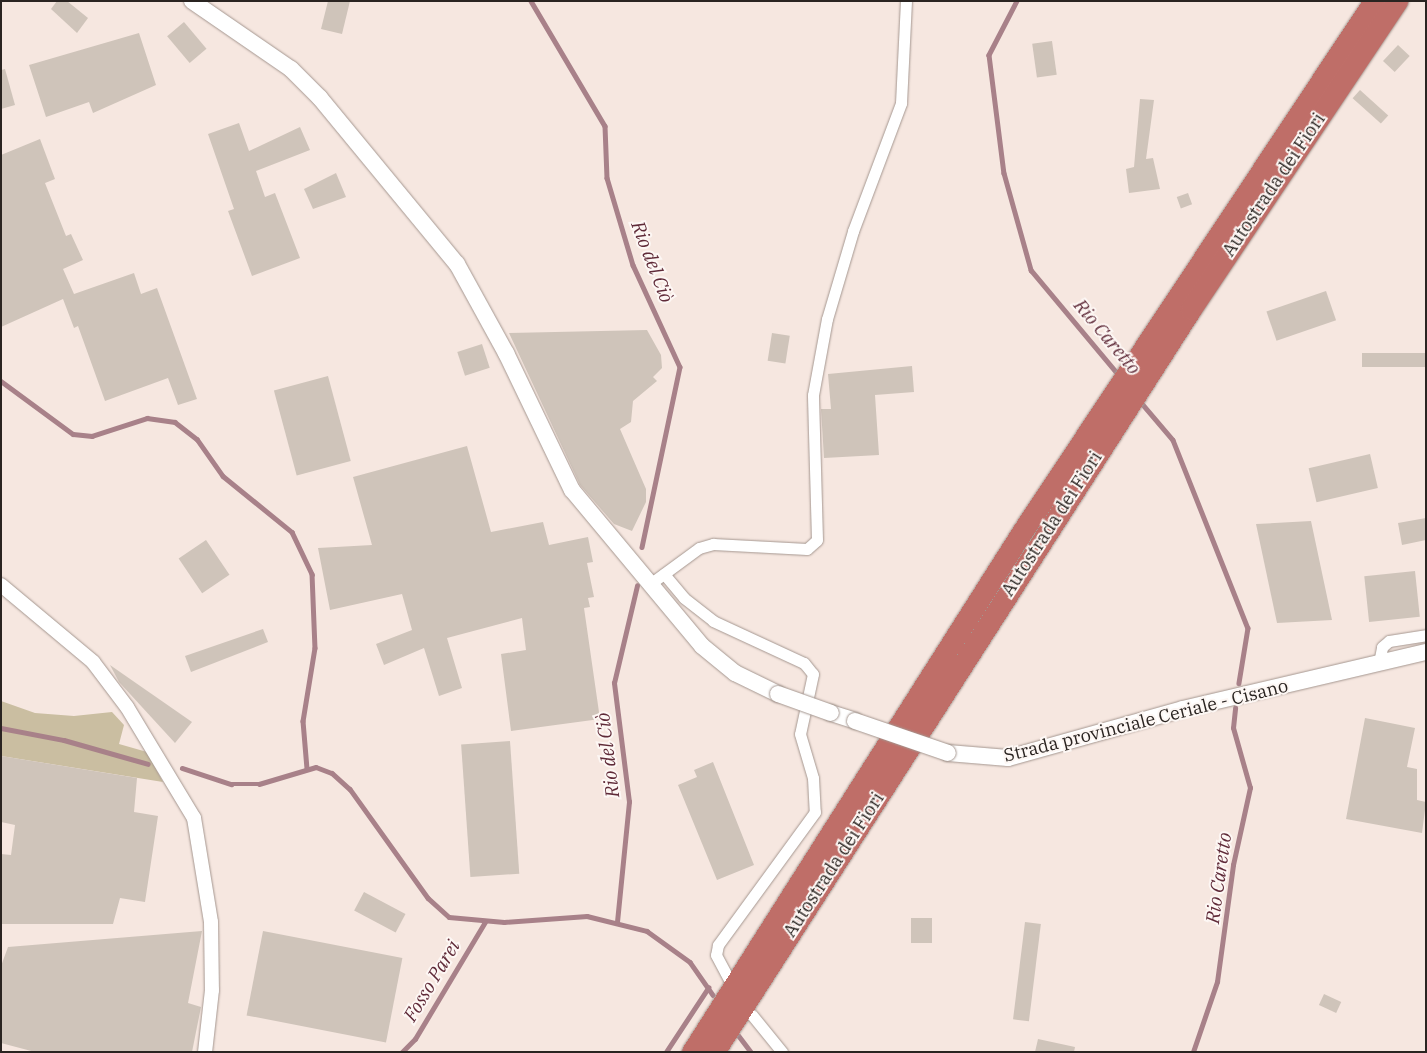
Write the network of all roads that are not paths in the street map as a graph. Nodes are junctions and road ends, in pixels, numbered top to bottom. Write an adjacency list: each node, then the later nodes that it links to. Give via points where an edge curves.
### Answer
1 (192, 1): 6 (main road, Strada provinciale Ceriale - Cisano, via 291,69 443,246 506,353 572,490)
2 (906, 1): 5 (street, via 900,103 853,231 827,319 813,395 817,540 807,549 713,544 699,548)
3 (1374, 1): 14 (highway, Autostrada dei Fiori, via 1022,532)
4 (1397, 1): 15 (highway, Autostrada dei Fiori, via 1190,309)
5 (664, 574): 6 (street); 11 (street, via 684,598 713,621 804,663 813,674 800,734 813,778 815,812 718,945 716,954)
6 (650, 584): 10 (main road, Strada provinciale Ceriale - Cisano, bridge, via 720,662 778,694 948,753 1008,758 1183,709)
7 (1, 585): 13 (street, via 93,662 127,707 194,818 211,922)
8 (1426, 635): 10 (street, via 1389,641 1382,647)
9 (1426, 652): 10 (main road, Strada provinciale Ceriale - Cisano)
10 (1379, 663)
11 (728, 978)
12 (752, 1015): 16 (street)
13 (205, 1052)
14 (692, 1052)
15 (714, 1052)
16 (782, 1052)

